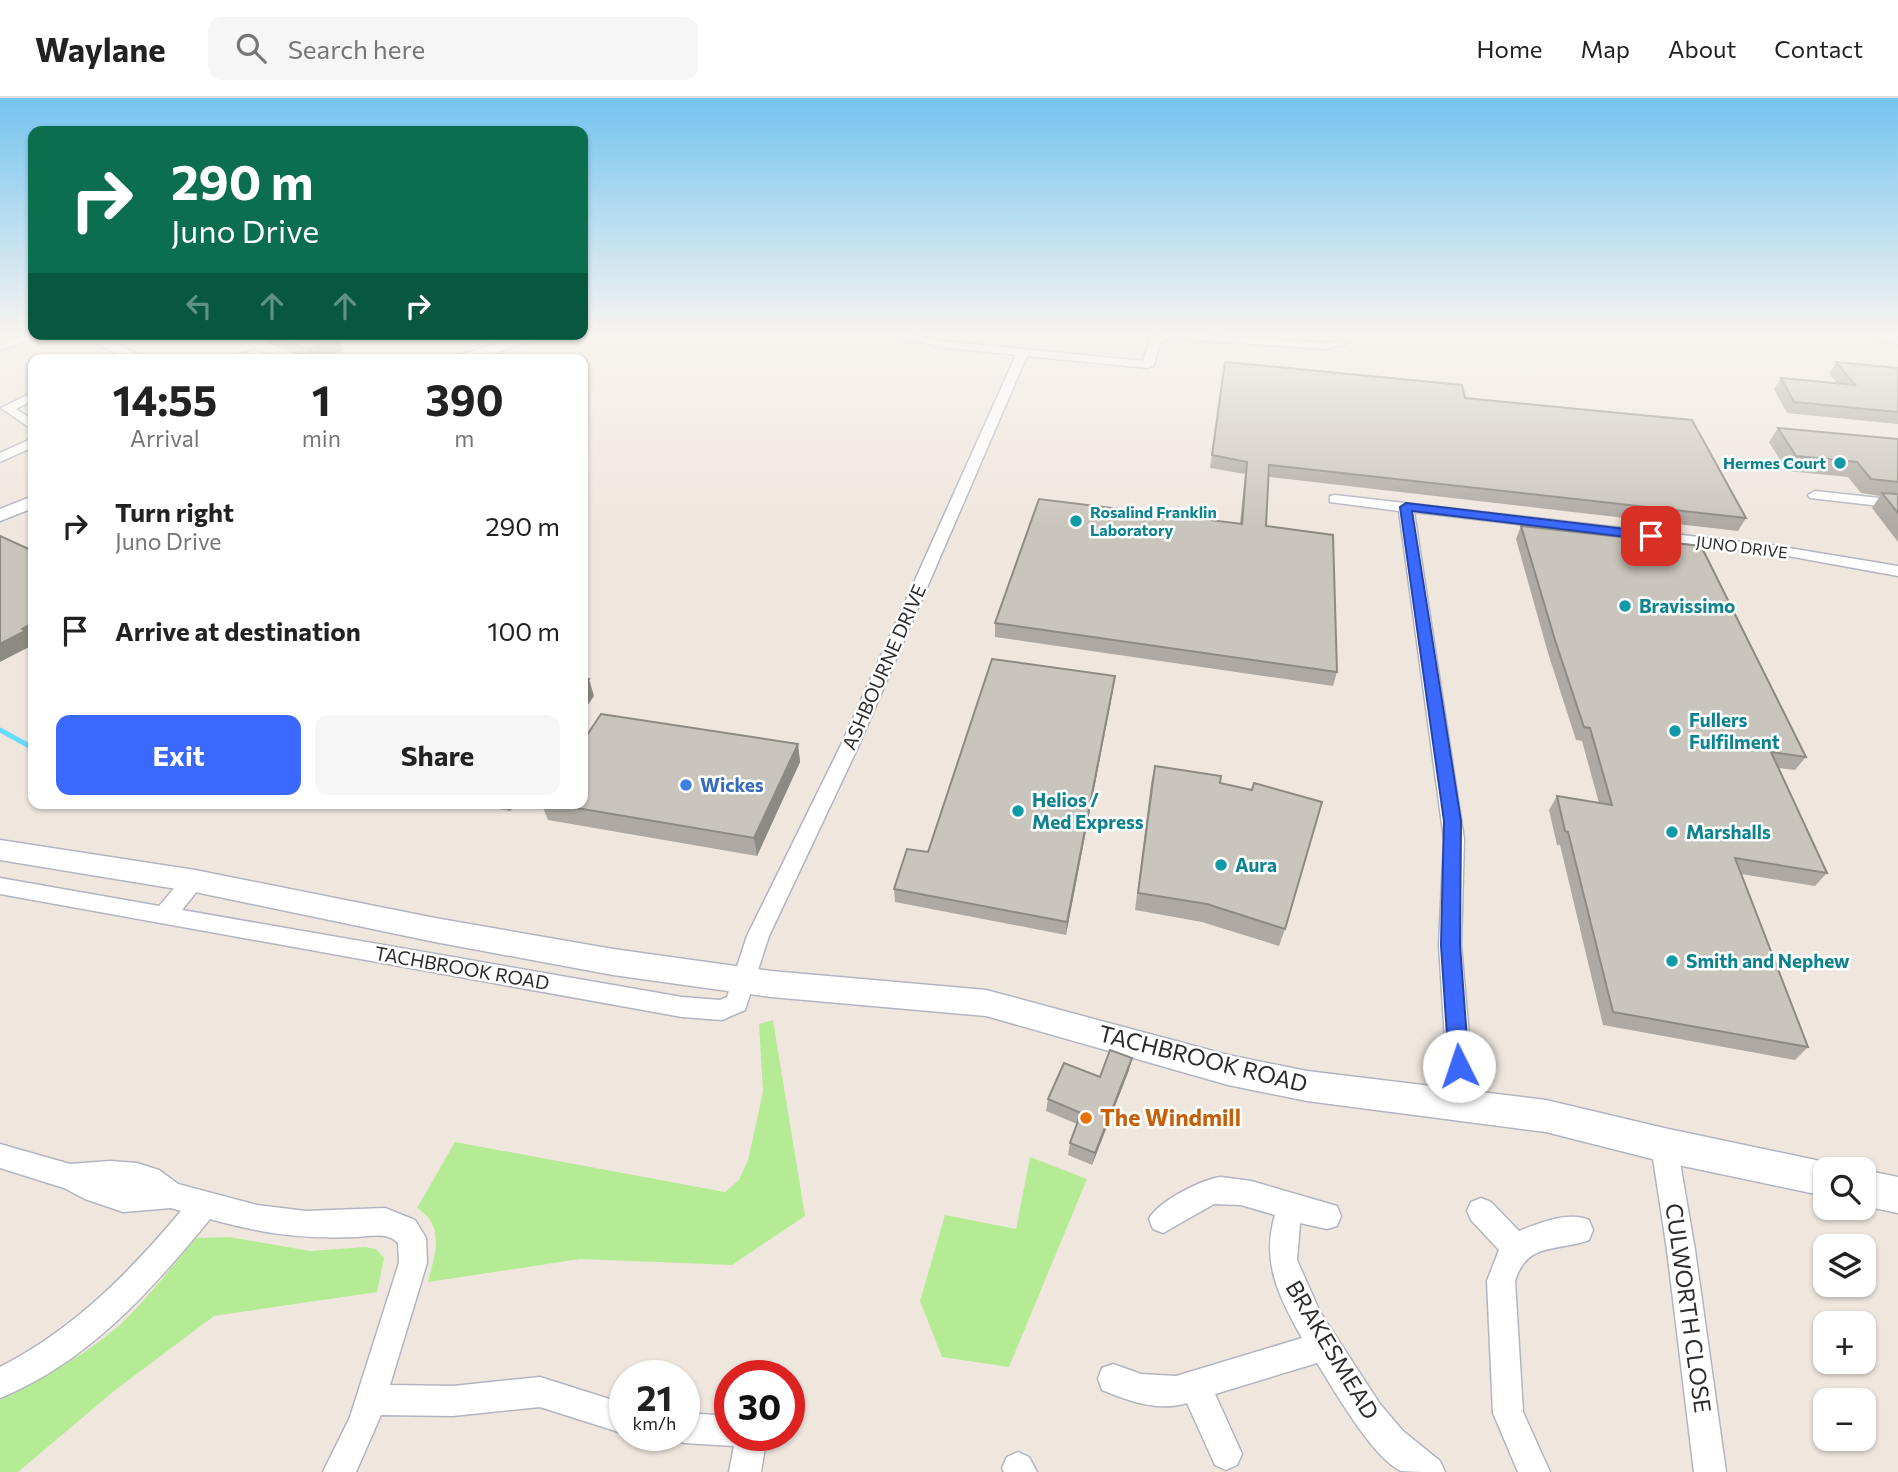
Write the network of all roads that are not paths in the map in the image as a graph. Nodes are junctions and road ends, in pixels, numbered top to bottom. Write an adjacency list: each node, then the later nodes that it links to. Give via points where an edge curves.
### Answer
1 (1004, 397): 17 (street, ASHBOURNE DRIVE, via 850,745 758,936)
2 (28, 398): 3 (street, via 7,408)
3 (28, 423)
4 (28, 444): 5 (street)
5 (0, 458)
6 (1815, 495): 9 (street)
7 (1335, 499): 10 (street, JUNO DRIVE)
8 (28, 503): 11 (street)
9 (1898, 504)
10 (1406, 507): 12 (street, JUNO DRIVE, via 1777,550); 18 (street, via 1454,839 1450,945)
11 (0, 516)
12 (1898, 571)
13 (0, 850): 14 (main road, TACHBROOK ROAD)
14 (195, 881): 16 (street); 17 (main road, TACHBROOK ROAD, via 524,947)
15 (11, 883): 16 (street, TACHBROOK ROAD)
16 (163, 916): 17 (street, TACHBROOK ROAD, via 682,1007 730,1008 737,1003)
17 (744, 980): 18 (main road, TACHBROOK ROAD, via 986,1003 1228,1070 1307,1086)
18 (1462, 1103): 19 (main road, TACHBROOK ROAD, via 1546,1116)
19 (1664, 1145): 21 (main road, TACHBROOK ROAD); 43 (street, CULWORTH CLOSE)
20 (0, 1156): 24 (street, via 123,1199 171,1195)
21 (1813, 1176)
22 (1876, 1190): 23 (main road)
23 (1898, 1195)
24 (204, 1205): 33 (street, via 113,1309 51,1356); 35 (street, via 282,1222 328,1226 384,1222 412,1238 413,1263)
25 (1291, 1207): 27 (street); 28 (street, via 1219,1189); 31 (street, BRAKESMEAD, via 1283,1242 1285,1269)
26 (1481, 1211): 30 (street)
27 (1327, 1216)
28 (1163, 1219)
29 (1579, 1230): 30 (street, via 1538,1237)
30 (1516, 1248): 42 (street, via 1506,1261 1501,1281 1505,1394 1512,1425)
31 (1325, 1346): 34 (street); 41 (street, BRAKESMEAD, via 1383,1432)
32 (1113, 1379): 34 (street, via 1158,1391)
33 (0, 1383)
34 (1195, 1385): 38 (street)
35 (371, 1400): 36 (street, via 453,1401 540,1392); 39 (street)
36 (609, 1414)
37 (748, 1451): 40 (street)
38 (1226, 1454)
39 (339, 1472)
40 (745, 1472)
41 (1429, 1472)
42 (1534, 1472)
43 (1710, 1472)

